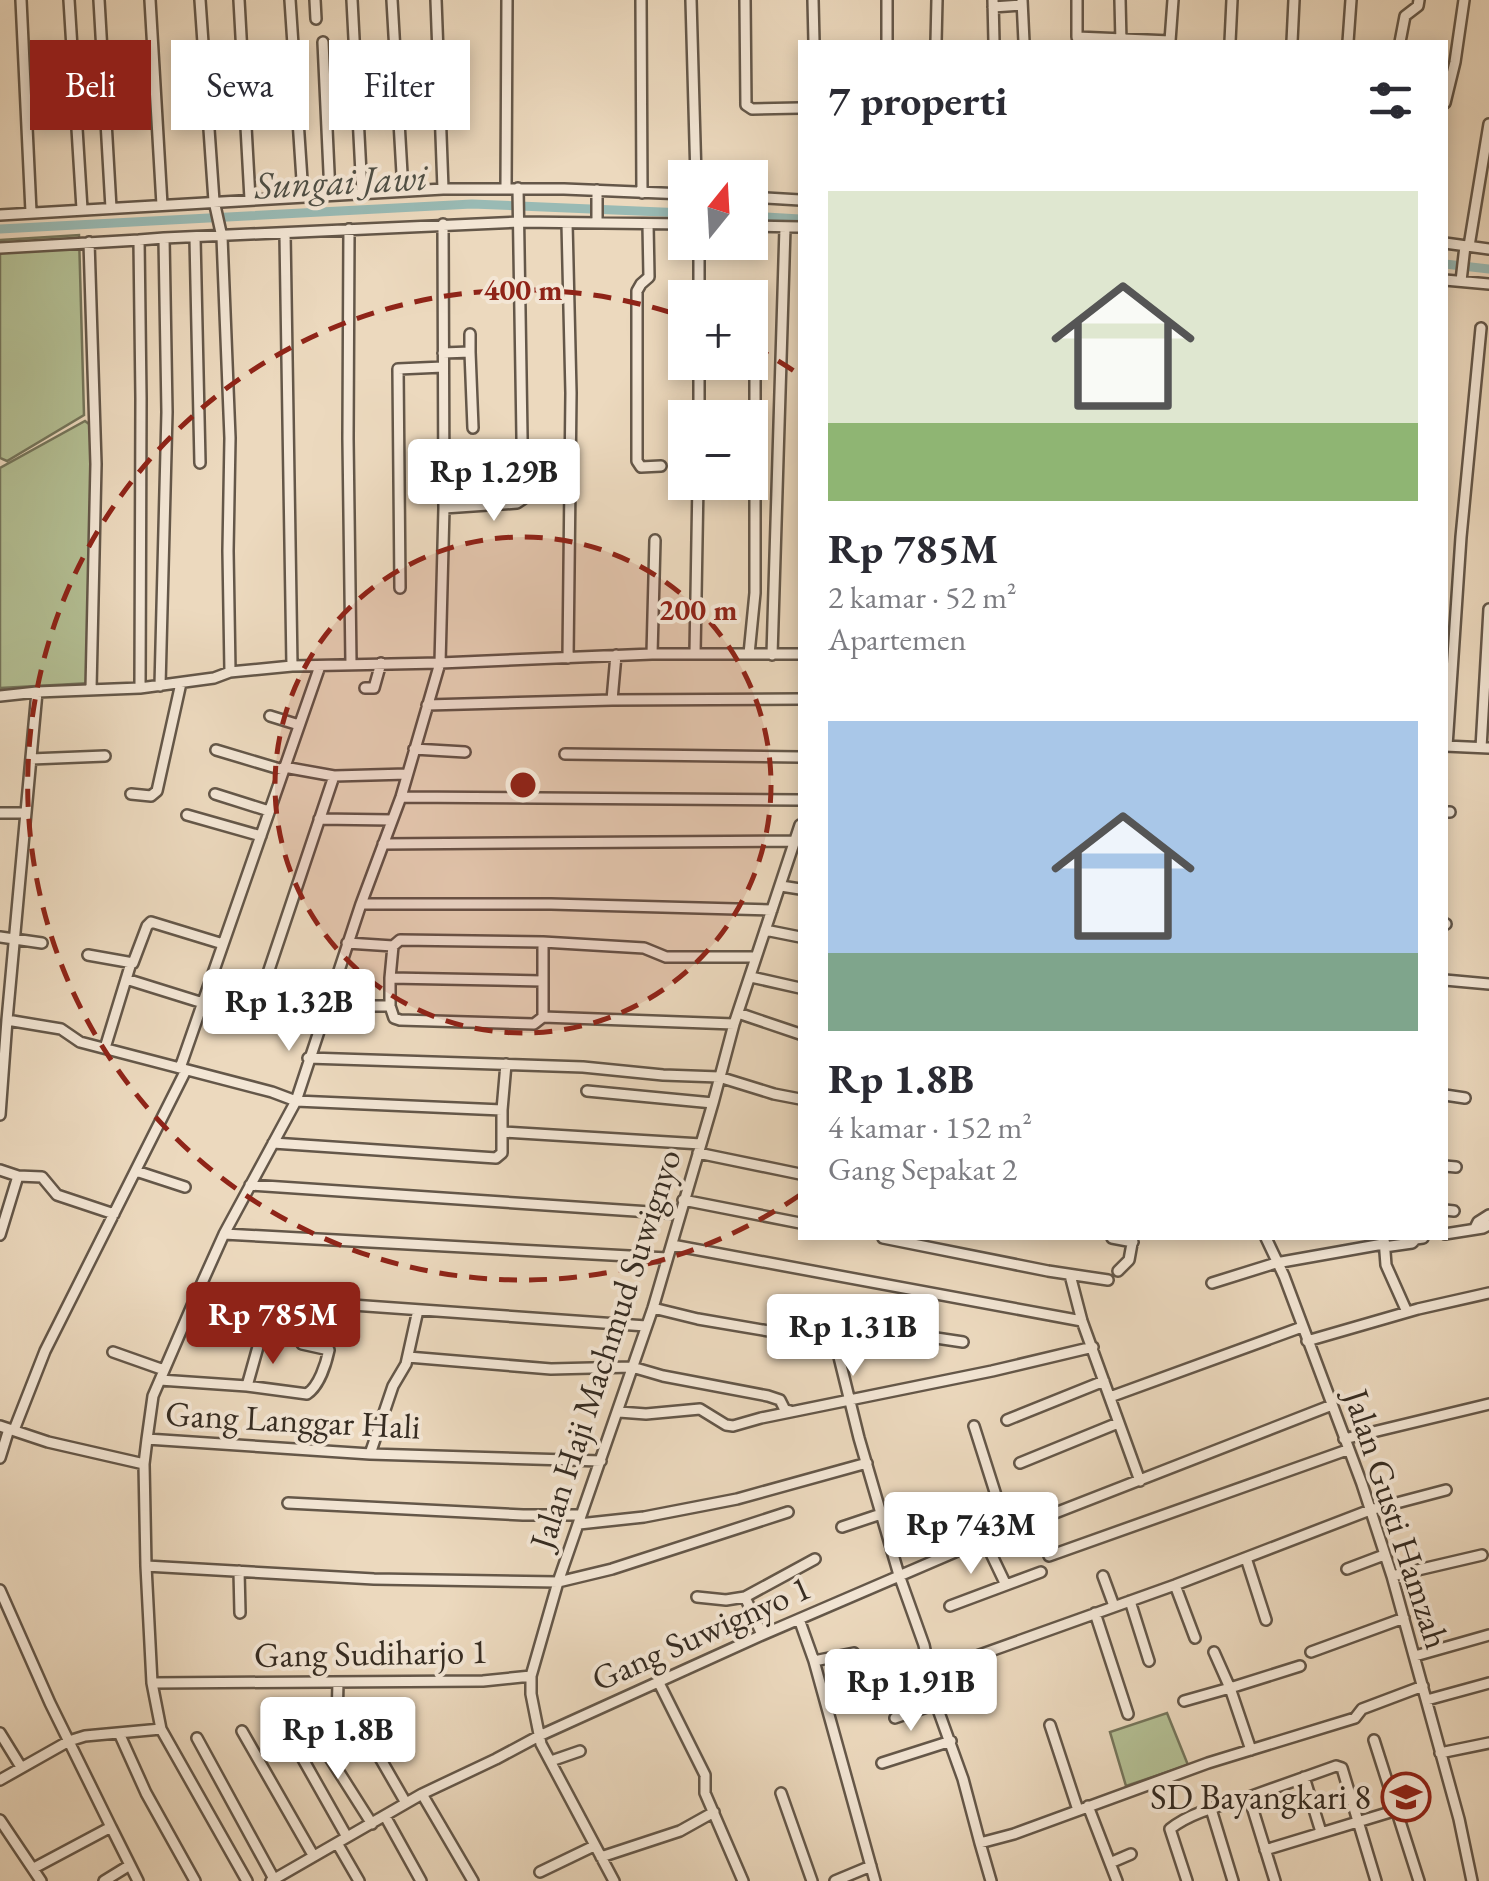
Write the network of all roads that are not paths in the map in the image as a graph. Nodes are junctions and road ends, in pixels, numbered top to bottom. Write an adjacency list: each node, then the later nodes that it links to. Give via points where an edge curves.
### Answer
1 (21, 0): 64 (street)
2 (69, 0): 63 (street)
3 (99, 0): 62 (street)
4 (150, 0): 60 (street)
5 (200, 0): 61 (street)
6 (239, 0): 58 (street)
7 (290, 0): 55 (street)
8 (315, 0): 29 (street)
9 (352, 0): 50 (street)
10 (392, 0): 49 (street)
11 (436, 0): 48 (street)
12 (507, 0): 47 (street)
13 (641, 0): 52 (street)
14 (691, 0): 46 (street)
15 (745, 0): 44 (street, via 746,105)
16 (813, 0): 30 (street)
17 (887, 0): 31 (street)
18 (937, 0): 32 (street)
19 (1077, 0): 35 (street, via 1077,37)
20 (1120, 0): 36 (street)
21 (1173, 0): 37 (street)
22 (1232, 0): 38 (street)
23 (1294, 0): 39 (street)
24 (1351, 0): 40 (street)
25 (1420, 0): 41 (street, via 1406,16)
26 (1464, 0): 43 (street)
27 (993, 3): 28 (street); 33 (street)
28 (1022, 3): 34 (street)
29 (316, 19)
30 (814, 40)
31 (886, 40)
32 (936, 40)
33 (994, 40)
34 (1024, 40)
35 (1109, 40)
36 (1120, 40)
37 (1170, 40)
38 (1230, 40)
39 (1292, 40)
40 (1348, 40)
41 (1400, 40)
42 (324, 42): 53 (street)
43 (1448, 91)
44 (798, 108)
45 (1489, 124): 85 (street)
46 (695, 160)
47 (506, 188): 48 (street); 51 (street)
48 (443, 189): 49 (street)
49 (402, 191): 50 (street)
50 (362, 192): 53 (street)
51 (519, 192): 56 (street); 66 (street)
52 (642, 193): 54 (street); 56 (street)
53 (330, 194): 55 (street)
54 (668, 194)
55 (304, 195): 58 (street)
56 (597, 195): 67 (street)
57 (768, 198): 59 (street)
58 (250, 199): 61 (street)
59 (798, 200)
60 (162, 205): 61 (street); 62 (street)
61 (215, 206): 77 (street)
62 (111, 208): 63 (street)
63 (82, 209): 64 (street)
64 (32, 212): 65 (street)
65 (0, 215)
66 (519, 218): 68 (street); 69 (street); 103 (street, via 523,499)
67 (597, 222): 68 (street); 70 (street)
68 (567, 223): 113 (street)
69 (442, 224): 74 (street); 92 (street)
70 (648, 224): 71 (street); 99 (street, via 650,277 637,291 637,461)
71 (668, 224)
72 (768, 227): 75 (street)
73 (798, 227): 75 (street)
74 (348, 228): 76 (street); 115 (street)
75 (784, 228): 112 (street)
76 (285, 234): 77 (street); 117 (street)
77 (222, 235): 79 (street); 119 (street)
78 (164, 238): 79 (street); 80 (street); 121 (street)
79 (196, 238): 98 (street)
80 (139, 240): 81 (street); 122 (street)
81 (89, 242): 83 (street); 124 (street, via 96,464)
82 (1448, 244): 85 (street)
83 (0, 248)
84 (1489, 249): 85 (street)
85 (1466, 250): 86 (street)
86 (1461, 279): 87 (street); 88 (street)
87 (1448, 280)
88 (1489, 284)
89 (1480, 328): 95 (street)
90 (470, 334): 91 (street)
91 (470, 352): 92 (street); 97 (street)
92 (443, 353): 93 (street)
93 (443, 367): 100 (street); 105 (street, via 398,370)
94 (756, 380): 109 (street)
95 (1474, 398): 96 (street); 131 (street)
96 (1489, 400)
97 (472, 428)
98 (200, 463)
99 (661, 466)
100 (444, 471): 101 (street); 103 (street)
101 (499, 473)
102 (698, 500): 107 (street)
103 (444, 508): 114 (street)
104 (654, 540): 108 (street)
105 (400, 588)
106 (1489, 609): 134 (street)
107 (695, 653): 108 (street); 109 (street)
108 (652, 654): 111 (street)
109 (749, 654): 112 (street)
110 (798, 654): 112 (street)
111 (616, 655): 113 (street); 128 (street)
112 (772, 655)
113 (568, 658): 114 (street)
114 (440, 663): 116 (street); 129 (street)
115 (351, 664): 116 (street); 118 (street)
116 (382, 664): 123 (street, via 374,688)
117 (292, 666): 118 (street); 119 (street)
118 (320, 666): 132 (street)
119 (230, 672): 120 (street)
120 (181, 682): 121 (street); 145 (street, via 157,792)
121 (160, 686): 122 (street)
122 (140, 688): 124 (street)
123 (365, 688)
124 (91, 689): 125 (street)
125 (37, 692): 126 (street); 141 (street)
126 (0, 696)
127 (798, 699): 128 (street)
128 (612, 700): 129 (street)
129 (427, 705): 135 (street)
130 (270, 716): 132 (street)
131 (1448, 718)
132 (299, 725): 142 (street)
133 (1448, 746): 134 (street)
134 (1485, 748)
135 (414, 749): 137 (street); 143 (street)
136 (216, 750): 142 (street)
137 (465, 752)
138 (565, 754): 140 (street)
139 (106, 756): 141 (street)
140 (798, 758)
141 (31, 759): 150 (street)
142 (283, 769): 144 (street); 149 (street)
143 (408, 774): 144 (street); 147 (street)
144 (334, 776): 153 (street)
145 (131, 794)
146 (214, 794): 149 (street)
147 (401, 797): 148 (street); 154 (street)
148 (798, 800)
149 (269, 811): 156 (street)
150 (26, 813): 151 (street); 166 (street)
151 (0, 814)
152 (187, 815): 156 (street)
153 (320, 819): 154 (street); 175 (street)
154 (392, 820): 158 (street)
155 (798, 830): 157 (street, Jalan Haji Machmud Suwignyo)
156 (261, 836): 170 (street)
157 (794, 841): 158 (street); 159 (street, Jalan Haji Machmud Suwignyo)
158 (383, 844): 161 (street)
159 (781, 886): 160 (street); 162 (street, Jalan Haji Machmud Suwignyo)
160 (798, 889)
161 (361, 904): 162 (street); 168 (street)
162 (772, 910): 163 (street, Jalan Haji Machmud Suwignyo)
163 (765, 930): 164 (street); 173 (street, Jalan Haji Machmud Suwignyo)
164 (798, 937)
165 (0, 938): 166 (street)
166 (14, 940): 169 (street); 188 (street)
167 (543, 942): 171 (street, via 400,940); 173 (street, via 644,948 666,956); 180 (street)
168 (348, 943): 171 (street); 184 (street)
169 (42, 944)
170 (224, 944): 174 (street, via 151,922); 183 (street)
171 (393, 946): 177 (street)
172 (88, 956): 174 (street)
173 (756, 957): 176 (street, Jalan Haji Machmud Suwignyo)
174 (131, 963): 178 (street)
175 (267, 976)
176 (751, 977): 182 (street); 186 (street, Jalan Haji Machmud Suwignyo)
177 (390, 978): 180 (street); 185 (street)
178 (126, 979): 183 (street); 191 (street)
179 (1448, 980): 181 (street)
180 (542, 981): 187 (street)
181 (1489, 984)
182 (798, 988)
183 (203, 1003): 194 (street)
184 (326, 1006): 185 (street); 192 (street)
185 (390, 1006): 187 (street, via 400,1020 534,1024)
186 (738, 1013): 189 (street, Jalan Haji Machmud Suwignyo); 190 (street)
187 (543, 1016): 189 (street)
188 (7, 1020): 191 (street, via 61,1029); 203 (street)
189 (734, 1024): 195 (street, Jalan Haji Machmud Suwignyo)
190 (798, 1033)
191 (105, 1048): 194 (street)
192 (308, 1058): 193 (street); 200 (street)
193 (506, 1064): 195 (street); 202 (street)
194 (183, 1069): 200 (street); 208 (street)
195 (719, 1076): 199 (street); 201 (street, Jalan Haji Machmud Suwignyo)
196 (587, 1091): 201 (street)
197 (1448, 1096): 198 (street)
198 (1466, 1098)
199 (798, 1099)
200 (296, 1101): 202 (street); 205 (street)
201 (713, 1102): 206 (street, Jalan Haji Machmud Suwignyo)
202 (502, 1110): 204 (street)
203 (0, 1116)
204 (503, 1132): 205 (street, via 496,1158); 206 (street)
205 (273, 1143): 211 (street)
206 (699, 1148): 209 (street); 213 (street, Jalan Haji Machmud Suwignyo)
207 (0, 1170): 210 (street)
208 (136, 1171): 212 (street); 216 (street)
209 (798, 1173)
210 (18, 1176): 216 (street, via 42,1177 56,1195); 224 (street)
211 (250, 1185): 215 (street); 217 (street)
212 (185, 1187)
213 (683, 1200): 217 (street, Jalan Haji Machmud Suwignyo); 219 (street)
214 (227, 1203): 215 (street)
215 (238, 1208): 223 (street)
216 (114, 1214): 266 (street)
217 (680, 1214): 230 (street, Jalan Haji Machmud Suwignyo)
218 (1489, 1216): 221 (street)
219 (798, 1223)
220 (1489, 1224): 221 (street)
221 (1476, 1228): 222 (street)
222 (1448, 1233)
223 (224, 1234): 231 (street); 238 (street)
224 (0, 1235)
225 (893, 1240): 234 (street)
226 (1133, 1240): 233 (street, via 1129,1260)
227 (1267, 1240): 232 (street, Jalan Gusti Hamzah)
228 (1416, 1240): 229 (street)
229 (1385, 1241): 232 (street); 241 (street, via 1386,1265)
230 (672, 1244): 231 (street, Jalan Haji Machmud Suwignyo); 242 (street)
231 (667, 1258): 239 (street, Jalan Haji Machmud Suwignyo)
232 (1276, 1263): 236 (street); 244 (street, Jalan Gusti Hamzah)
233 (1118, 1271)
234 (1070, 1275): 235 (street); 242 (street)
235 (1108, 1280)
236 (1212, 1284)
237 (1489, 1293): 241 (street)
238 (196, 1294): 240 (street); 254 (street)
239 (653, 1308): 243 (street, Jalan Haji Machmud Suwignyo); 247 (street)
240 (418, 1310): 243 (street); 252 (street)
241 (1407, 1312): 246 (street)
242 (1082, 1322): 250 (street)
243 (646, 1326): 253 (street, Jalan Haji Machmud Suwignyo)
244 (1302, 1327): 246 (street, Jalan Gusti Hamzah); 257 (street)
245 (261, 1336): 256 (street)
246 (1307, 1341): 260 (street, Jalan Gusti Hamzah)
247 (832, 1342): 248 (street, via 858,1342 876,1328); 258 (street)
248 (963, 1342)
249 (302, 1344): 256 (street, via 329,1350 312,1392)
250 (1093, 1347): 255 (street); 258 (street)
251 (113, 1352): 254 (street)
252 (408, 1357): 253 (street, via 552,1370); 269 (street)
253 (632, 1367): 261 (street, via 768,1396); 262 (street, Jalan Haji Machmud Suwignyo)
254 (162, 1375): 256 (street); 267 (street)
255 (1104, 1382): 257 (street); 263 (street)
256 (247, 1386)
257 (1110, 1396): 264 (street)
258 (849, 1400): 261 (street); 272 (street)
259 (1489, 1404): 268 (street)
260 (1332, 1405): 268 (street, Jalan Gusti Hamzah); 275 (street, Gang Suwignyo 1)
261 (792, 1411): 262 (street, via 732,1426 700,1409)
262 (619, 1412): 271 (street, Jalan Haji Machmud Suwignyo)
263 (1006, 1420)
264 (1118, 1423): 274 (street); 275 (street)
265 (974, 1426): 283 (street)
266 (8, 1428): 270 (street); 273 (street)
267 (146, 1439): 269 (street, Gang Langgar Hali); 273 (street, Gang Langgar Hali)
268 (1346, 1444): 278 (street, Jalan Gusti Hamzah); 287 (street)
269 (370, 1454): 271 (street, Gang Langgar Hali)
270 (0, 1458)
271 (601, 1461): 281 (street, Jalan Haji Machmud Suwignyo)
272 (867, 1463): 280 (street); 281 (street, via 737,1500 644,1517)
273 (144, 1464): 290 (street, Gang Langgar Hali)
274 (1020, 1464)
275 (1140, 1481): 283 (street, Gang Suwignyo 1)
276 (1446, 1490): 278 (street)
277 (288, 1504): 281 (street)
278 (1370, 1510): 285 (street, Jalan Gusti Hamzah); 288 (street)
279 (788, 1512): 297 (street)
280 (881, 1514): 282 (street); 294 (street)
281 (580, 1520): 297 (street, Jalan Haji Machmud Suwignyo)
282 (842, 1528)
283 (1008, 1533): 284 (street, Gang Suwignyo 1)
284 (985, 1541): 294 (street, Gang Suwignyo 1); 298 (street)
285 (1384, 1555): 291 (street); 296 (street, Jalan Gusti Hamzah)
286 (1482, 1555): 296 (street)
287 (1049, 1556)
288 (1246, 1558): 299 (street); 310 (street)
289 (816, 1559): 302 (street)
290 (146, 1566): 292 (street); 324 (street, Gang Langgar Hali)
291 (1347, 1569)
292 (239, 1571): 297 (street); 306 (street)
293 (1041, 1572): 298 (street)
294 (899, 1575): 309 (street, Gang Suwignyo 1); 321 (street)
295 (1104, 1576): 305 (street)
296 (1392, 1576): 308 (street, Jalan Gusti Hamzah)
297 (558, 1582): 322 (street, Jalan Haji Machmud Suwignyo)
298 (1006, 1584): 304 (street)
299 (1174, 1585): 303 (street); 313 (street)
300 (0, 1590): 344 (street)
301 (697, 1598): 302 (street)
302 (746, 1598): 311 (street)
303 (1130, 1600): 305 (street); 319 (street)
304 (950, 1606)
305 (1114, 1606): 307 (street)
306 (240, 1613)
307 (1095, 1613): 321 (street); 332 (street)
308 (1404, 1618): 316 (street); 317 (street, Jalan Gusti Hamzah)
309 (799, 1619): 311 (street, Gang Suwignyo 1); 318 (street)
310 (1266, 1620)
311 (762, 1635): 325 (street, Gang Suwignyo 1)
312 (1489, 1636): 317 (street)
313 (1194, 1638)
314 (854, 1652): 318 (street)
315 (1214, 1652): 328 (street)
316 (1310, 1652)
317 (1415, 1656): 327 (street, Jalan Gusti Hamzah)
318 (814, 1662): 380 (street)
319 (1149, 1662)
320 (1300, 1666): 328 (street)
321 (930, 1673): 331 (street)
322 (530, 1676): 323 (street, Gang Sudiharjo 1); 340 (street, Jalan Haji Machmud Suwignyo)
323 (338, 1682): 324 (street, Gang Sudiharjo 1); 334 (street)
324 (152, 1683): 336 (street, Gang Langgar Hali)
325 (659, 1683): 340 (street, Gang Suwignyo 1); 364 (street, via 705,1776)
326 (1489, 1683): 329 (street)
327 (1423, 1686): 329 (street, Jalan Gusti Hamzah); 348 (street, via 1362,1709 1355,1718)
328 (1230, 1688): 330 (street); 348 (street)
329 (1427, 1700): 351 (street, Jalan Gusti Hamzah)
330 (1184, 1701)
331 (936, 1704): 333 (street); 345 (street)
332 (1128, 1714)
333 (896, 1718)
334 (338, 1723)
335 (1050, 1725): 361 (street)
336 (161, 1730): 339 (street); 388 (street, Gang Langgar Hali)
337 (242, 1730): 376 (street)
338 (0, 1733): 354 (street)
339 (119, 1733): 344 (street); 387 (street)
340 (539, 1736): 352 (street, Jalan Haji Machmud Suwignyo); 358 (street, Gang Suwignyo 1)
341 (197, 1738): 383 (street)
342 (318, 1739): 368 (street)
343 (1374, 1740): 363 (street)
344 (69, 1741): 354 (street); 369 (street)
345 (951, 1741): 353 (street); 372 (street)
346 (1489, 1742): 351 (street)
347 (295, 1745): 371 (street)
348 (1250, 1750): 361 (street)
349 (376, 1751): 360 (street)
350 (580, 1751): 352 (street)
351 (1440, 1754): 404 (street, Jalan Gusti Hamzah)
352 (550, 1760): 373 (street, Jalan Haji Machmud Suwignyo)
353 (882, 1763)
354 (21, 1767): 356 (street)
355 (1304, 1778): 359 (street); 367 (street, via 1342,1768); 370 (street)
356 (0, 1780)
357 (781, 1793): 394 (street)
358 (422, 1794): 360 (street, Gang Suwignyo 1); 391 (street)
359 (1249, 1797): 362 (street); 374 (street)
360 (406, 1803): 365 (street, Gang Suwignyo 1)
361 (1082, 1808): 372 (street); 378 (street)
362 (1211, 1809): 399 (street, via 1170,1828); 400 (street)
363 (1397, 1810): 367 (street); 403 (street)
364 (714, 1812): 377 (street, via 680,1831); 393 (street)
365 (385, 1816): 368 (street, Gang Suwignyo 1); 390 (street)
366 (0, 1820): 381 (street)
367 (1358, 1820): 370 (street); 402 (street)
368 (372, 1824): 371 (street, Gang Suwignyo 1)
369 (111, 1828): 379 (street); 381 (street)
370 (1321, 1832): 374 (street)
371 (342, 1840): 376 (street, Gang Suwignyo 1); 389 (street)
372 (980, 1843): 397 (street)
373 (594, 1846): 377 (street, Jalan Haji Machmud Suwignyo); 382 (street)
374 (1265, 1850): 401 (street)
375 (1131, 1854): 378 (street)
376 (313, 1855): 383 (street, Gang Suwignyo 1)
377 (600, 1857): 392 (street, Jalan Haji Machmud Suwignyo)
378 (1110, 1862): 398 (street)
379 (130, 1865): 385 (street); 386 (street)
380 (871, 1866): 395 (street); 396 (street)
381 (34, 1868): 384 (street)
382 (540, 1872)
383 (273, 1880)
384 (41, 1881)
385 (104, 1881)
386 (138, 1881)
387 (195, 1881)
388 (247, 1881)
389 (359, 1881)
390 (421, 1881)
391 (473, 1881)
392 (614, 1881)
393 (743, 1881)
394 (812, 1881)
395 (835, 1881)
396 (875, 1881)
397 (991, 1881)
398 (1117, 1881)
399 (1186, 1881)
400 (1233, 1881)
401 (1276, 1881)
402 (1376, 1881)
403 (1419, 1881)
404 (1472, 1881)

